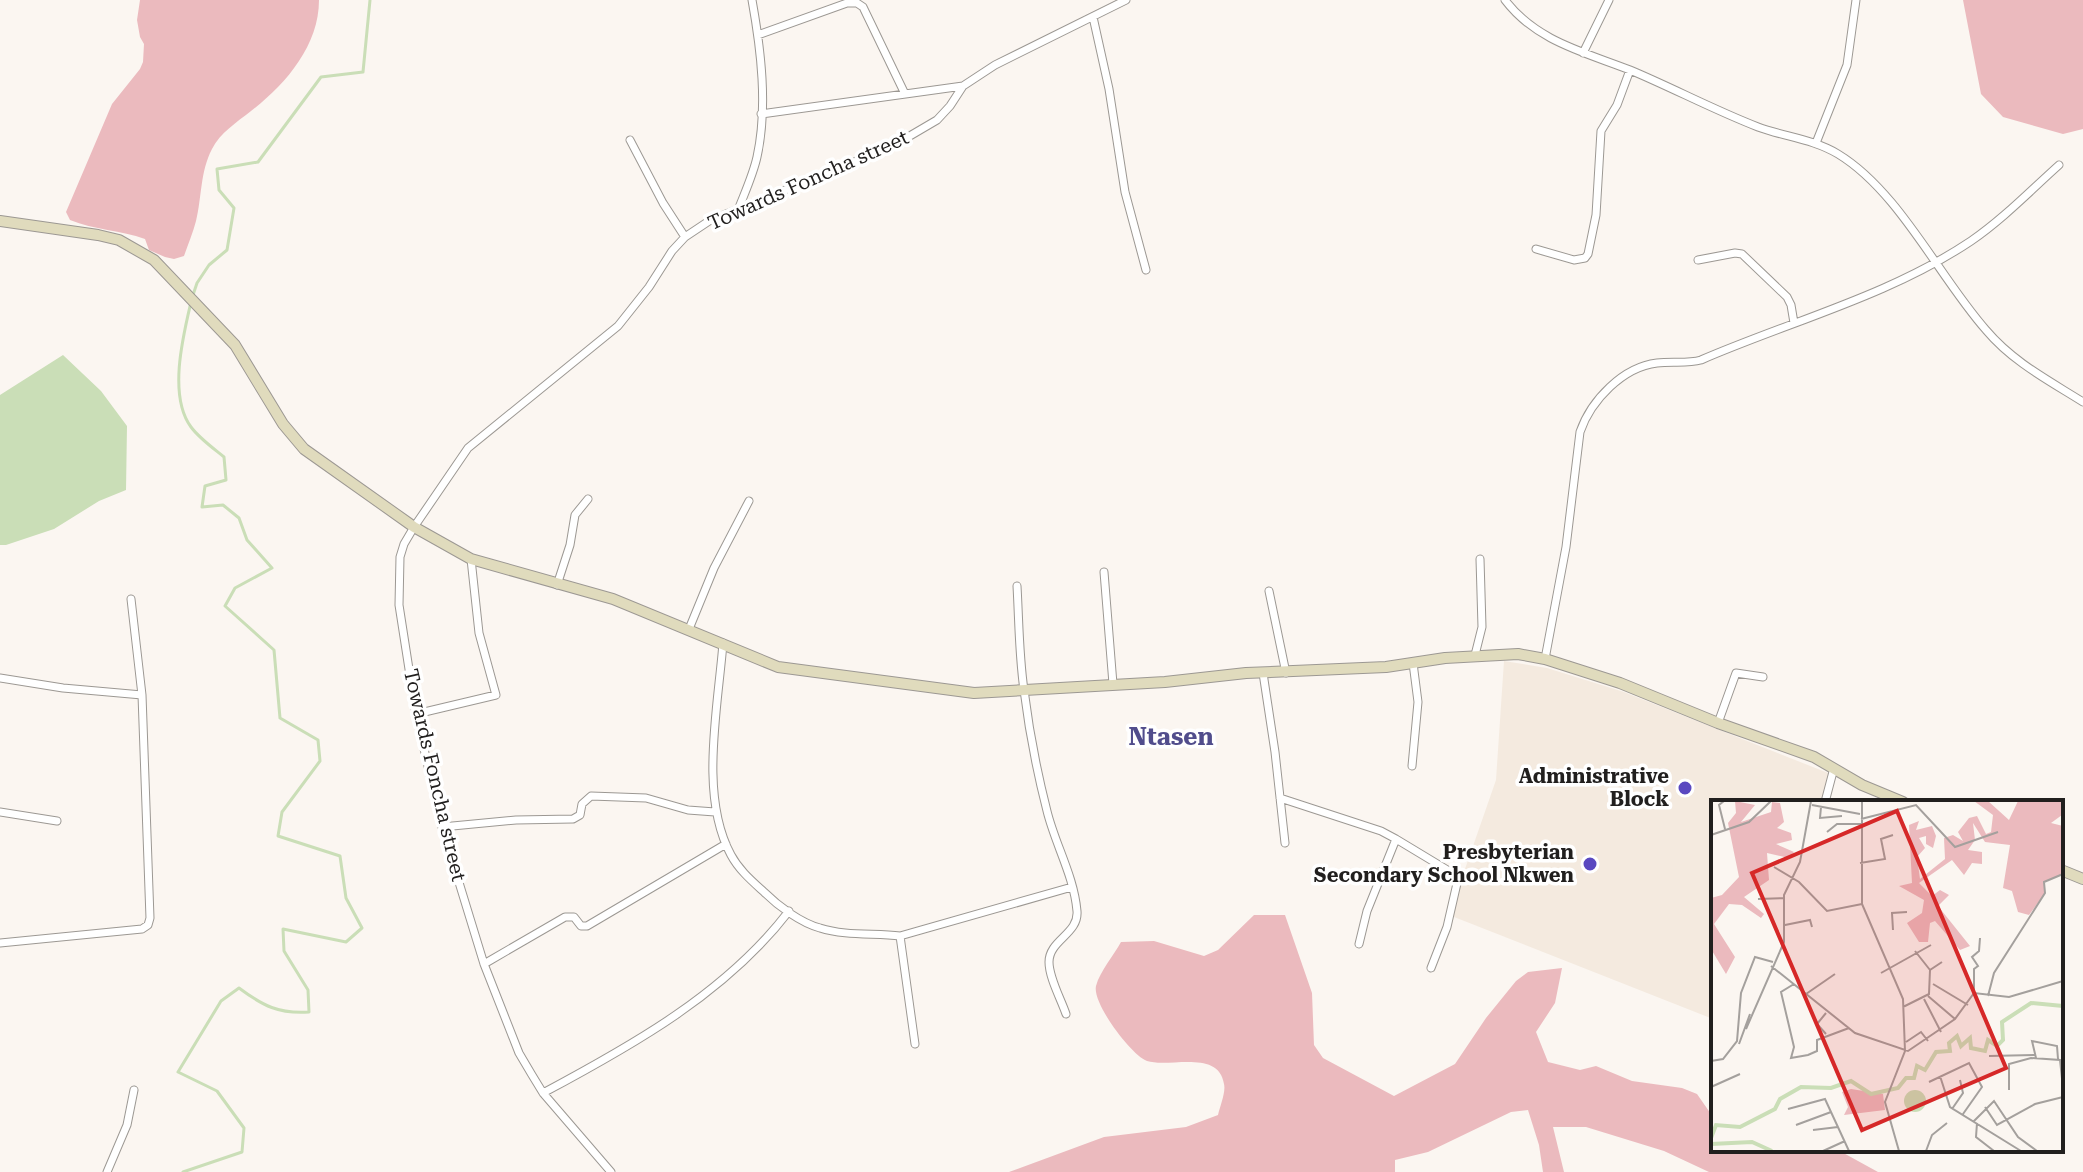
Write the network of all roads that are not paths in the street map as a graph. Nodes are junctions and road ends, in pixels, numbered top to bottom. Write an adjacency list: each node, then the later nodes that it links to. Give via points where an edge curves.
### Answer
1 (752, 0): 7 (street)
2 (1126, 0): 6 (street, Towards Foncha street)
3 (1505, 0): 8 (street, via 1535,29)
4 (1609, 0): 8 (street)
5 (1856, 0): 14 (street, via 1847,65)
6 (1093, 17): 10 (street, Towards Foncha street); 22 (street, via 1125,192)
7 (758, 35): 11 (street, via 857,3); 12 (street)
8 (1583, 53): 9 (street)
9 (1630, 70): 14 (street, via 1755,126); 19 (street, via 1601,131 1588,254 1574,260)
10 (963, 86): 11 (street); 16 (street, Towards Foncha street, via 950,106 891,147)
11 (905, 94): 12 (street)
12 (761, 114): 16 (street, via 757,158)
13 (630, 140): 18 (street)
14 (1816, 143): 21 (street, via 1839,154 1876,185)
15 (2059, 165): 21 (street, via 1994,224)
16 (738, 210): 18 (street, Towards Foncha street)
17 (0, 221): 27 (street, via 119,240 154,260 235,345 293,438)
18 (685, 237): 27 (street, Towards Foncha street, via 618,326 468,448)
19 (1536, 249)
20 (1698, 260): 23 (street, via 1742,254 1787,297)
21 (1933, 262): 23 (street, via 1880,290); 24 (street, via 2006,352)
22 (1146, 270)
23 (1794, 323): 38 (street, via 1693,362 1637,368 1600,397 1580,432)
24 (2083, 402)
25 (588, 499): 31 (street, via 575,515)
26 (749, 501): 35 (street)
27 (414, 527): 28 (street); 47 (street, Towards Foncha street, via 400,557 398,580)
28 (471, 559): 31 (street); 47 (street, via 479,633 496,695)
29 (1480, 559): 37 (street, via 1482,627)
30 (1104, 572): 44 (street)
31 (557, 585): 35 (street, via 613,599)
32 (1017, 586): 45 (street)
33 (1269, 591): 41 (street)
34 (131, 599): 46 (street)
35 (689, 629): 36 (street)
36 (723, 643): 45 (street, via 791,669 956,691); 55 (street)
37 (1475, 655): 38 (street); 39 (street)
38 (1545, 659): 48 (street)
39 (1413, 663): 41 (street); 49 (street, via 1418,702)
40 (1263, 673): 41 (street); 44 (street); 51 (street)
41 (1286, 673)
42 (1763, 677): 48 (street, via 1736,673)
43 (0, 678): 46 (street)
44 (1113, 684): 45 (street)
45 (1024, 691): 63 (street, via 1047,812)
46 (142, 695): 66 (street, via 148,925)
47 (416, 714): 57 (street, Towards Foncha street)
48 (1718, 723): 50 (street)
49 (1412, 766)
50 (1834, 768): 52 (street); 53 (street)
51 (1280, 798): 58 (street); 59 (street)
52 (1826, 800)
53 (1898, 800)
54 (0, 812): 56 (street)
55 (715, 812): 57 (street, via 646,798 591,796 573,819); 60 (street)
56 (57, 821)
57 (442, 827): 68 (street, Towards Foncha street)
58 (1396, 839): 67 (street); 69 (street, via 1458,879)
59 (1285, 843)
60 (726, 844): 64 (street, via 742,870); 68 (street, via 587,926 565,917)
61 (2063, 871): 62 (street)
62 (2083, 879)
63 (1072, 887): 65 (street); 70 (street, via 1077,921 1049,958)
64 (789, 911): 65 (street, via 819,928); 73 (street, via 768,938 681,1013)
65 (900, 936): 71 (street)
66 (0, 943)
67 (1359, 944)
68 (484, 964): 73 (street, Towards Foncha street, via 519,1053)
69 (1431, 968)
70 (1066, 1014)
71 (915, 1044)
72 (134, 1090): 74 (street, via 127,1125)
73 (543, 1093): 75 (street, Towards Foncha street)
74 (107, 1172)
75 (611, 1172)

